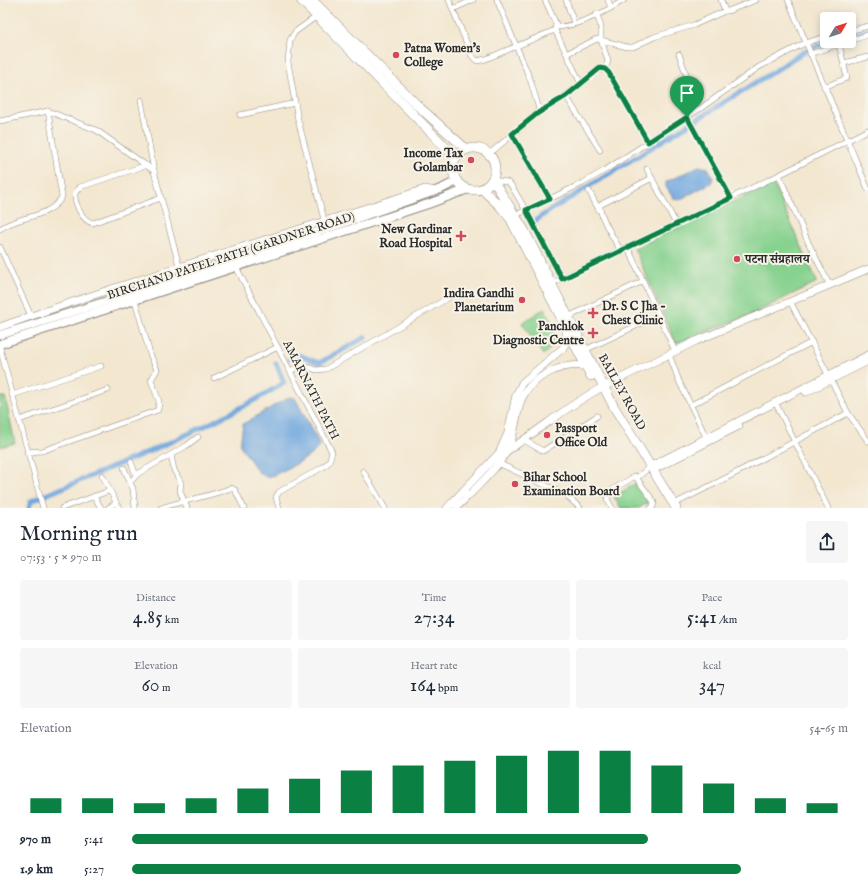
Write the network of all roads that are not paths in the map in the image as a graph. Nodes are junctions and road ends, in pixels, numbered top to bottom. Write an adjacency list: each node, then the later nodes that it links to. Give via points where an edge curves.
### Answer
1 (301, 0): 17 (highway)
2 (312, 0): 50 (highway, via 418,106)
3 (449, 0): 14 (street)
4 (473, 0): 14 (street)
5 (497, 0): 27 (street)
6 (545, 0): 20 (street)
7 (566, 0): 18 (street)
8 (608, 0): 13 (street)
9 (624, 0): 13 (street)
10 (721, 0): 15 (street)
11 (756, 0): 15 (street)
12 (788, 0): 26 (street)
13 (611, 8): 16 (street)
14 (453, 9): 27 (street, via 472,56 477,61 486,60)
15 (725, 11): 25 (street, via 633,47)
16 (598, 14): 18 (street); 25 (street)
17 (317, 16): 40 (street, via 301,26 290,40 288,62); 53 (highway)
18 (574, 23): 20 (street)
19 (868, 26): 21 (street)
20 (556, 29): 27 (street); 30 (street)
21 (856, 29)
22 (868, 35): 24 (street)
23 (820, 39): 26 (street)
24 (856, 39)
25 (601, 40): 30 (street, via 594,40); 35 (street, via 608,62)
26 (806, 44): 31 (street); 44 (street, via 759,67)
27 (515, 46): 42 (street, via 537,97)
28 (826, 48): 31 (street)
29 (840, 48): 34 (street)
30 (568, 53): 36 (street)
31 (810, 53): 37 (street)
32 (679, 54): 44 (street, via 691,84 690,91 680,102)
33 (868, 57): 34 (street)
34 (844, 63): 37 (street, via 846,79)
35 (605, 69): 36 (street, via 597,70); 49 (street)
36 (581, 84): 38 (street)
37 (824, 87): 48 (street)
38 (566, 96): 42 (street); 51 (street)
39 (141, 100): 56 (street)
40 (295, 103): 43 (street); 73 (street)
41 (48, 111): 45 (street); 54 (street, via 96,130); 72 (street, via 62,197 50,209)
42 (538, 113): 47 (street)
43 (240, 115)
44 (688, 119): 49 (street); 66 (street)
45 (0, 121)
46 (868, 130): 48 (street)
47 (512, 134): 52 (street); 67 (street)
48 (846, 141): 57 (street); 63 (street)
49 (648, 142): 67 (street, via 583,183)
50 (466, 149): 52 (highway, via 476,148); 53 (highway)
51 (600, 150)
52 (489, 154): 59 (highway, via 495,166)
53 (456, 158): 60 (highway, via 453,172)
54 (146, 165): 56 (street); 65 (street, via 80,187 75,192 76,202 86,220 93,223)
55 (647, 169): 58 (street)
56 (154, 171): 65 (street)
57 (779, 175): 66 (street); 83 (street)
58 (652, 178): 68 (street, via 604,202); 71 (street)
59 (493, 180): 62 (highway); 69 (street, via 507,182); 70 (highway, BAILEY ROAD)
60 (457, 181): 61 (highway); 73 (main road, BIRCHAND PATEL PATH (GARDNER ROAD), via 436,191)
61 (468, 189): 62 (highway); 73 (main road, BIRCHAND PATEL PATH (GARDNER ROAD), via 428,204)
62 (482, 189): 84 (highway, BAILEY ROAD, via 510,218)
63 (868, 189)
64 (589, 191): 68 (street)
65 (161, 198): 78 (street)
66 (731, 198): 71 (street)
67 (550, 199): 69 (street)
68 (599, 210): 76 (street)
69 (527, 212): 70 (street); 81 (street)
70 (516, 215): 84 (highway, BAILEY ROAD)
71 (676, 224): 75 (street)
72 (0, 228)
73 (326, 230): 77 (main road, BIRCHAND PATEL PATH (GARDNER ROAD)); 78 (street)
74 (0, 247): 90 (street)
75 (628, 248): 76 (street); 82 (street)
76 (621, 251): 81 (street)
77 (235, 264): 80 (main road, BIRCHAND PATEL PATH (GARDNER ROAD)); 86 (main road, BIRCHAND PATEL PATH (GARDNER ROAD)); 96 (street, AMARNATH PATH)
78 (179, 267): 80 (street); 90 (street)
79 (868, 270): 83 (street)
80 (182, 277): 90 (main road, BIRCHAND PATEL PATH (GARDNER ROAD))
81 (562, 279): 84 (street)
82 (643, 281): 88 (street); 89 (street)
83 (829, 284): 87 (street)
84 (548, 285): 89 (highway, BAILEY ROAD); 92 (highway, BAILEY ROAD)
85 (448, 298): 104 (street, via 326,369 316,370 302,365)
86 (135, 300): 95 (main road, BIRCHAND PATEL PATH (GARDNER ROAD)); 121 (street, via 157,370 151,380 159,401 158,410 42,451)
87 (790, 301): 94 (street); 99 (street)
88 (659, 315): 98 (street); 99 (street)
89 (568, 317): 98 (highway, BAILEY ROAD)
90 (32, 320): 91 (street); 93 (main road, BIRCHAND PATEL PATH (GARDNER ROAD))
91 (0, 327)
92 (566, 328): 103 (highway, BAILEY ROAD); 123 (street, via 566,342 563,348 522,383 514,400 508,433)
93 (0, 335)
94 (812, 342): 105 (street); 110 (street)
95 (0, 344)
96 (278, 347): 104 (street, AMARNATH PATH); 106 (street)
97 (0, 348): 109 (street)
98 (585, 350): 107 (highway, BAILEY ROAD)
99 (672, 352): 107 (street); 110 (street, via 679,381)
100 (868, 355): 105 (street)
101 (868, 361): 105 (street)
102 (101, 366): 109 (street)
103 (587, 368): 107 (highway, BAILEY ROAD); 120 (street, via 577,364 560,366 528,389 522,398)
104 (290, 371): 145 (street, AMARNATH PATH, via 332,452 329,462 323,467 279,492 276,496)
105 (829, 377): 111 (street); 112 (street)
106 (214, 378)
107 (600, 388): 116 (street); 126 (highway, BAILEY ROAD)
108 (108, 390): 114 (street)
109 (12, 395): 114 (street)
110 (691, 405): 117 (street)
111 (774, 405): 117 (street); 119 (street)
112 (848, 413): 118 (street); 119 (street)
113 (597, 416): 116 (street, via 543,451)
114 (19, 420): 121 (street)
115 (198, 436): 122 (street)
116 (524, 440): 120 (street)
117 (707, 440): 126 (street)
118 (868, 441)
119 (796, 442): 136 (street); 152 (street)
120 (507, 451): 123 (street)
121 (27, 452): 137 (street)
122 (171, 455): 129 (street); 134 (street)
123 (496, 461): 147 (street); 148 (street); 149 (street, via 566,495)
124 (130, 462): 129 (street)
125 (124, 468): 131 (street)
126 (650, 469): 130 (street); 136 (highway, BAILEY ROAD)
127 (363, 471): 146 (street)
128 (102, 475): 132 (street)
129 (136, 475): 131 (street)
130 (638, 477): 150 (street, via 632,477 609,492 607,499); 151 (street, via 654,502)
131 (130, 482): 141 (street)
132 (109, 491): 133 (street); 135 (street)
133 (94, 496): 138 (street); 139 (street)
134 (183, 500): 142 (street); 143 (street); 144 (street, via 210,496 233,488)
135 (117, 506): 140 (street)
136 (673, 507)
137 (43, 508)
138 (62, 508)
139 (101, 508)
140 (108, 508)
141 (135, 508)
142 (161, 508)
143 (187, 508)
144 (244, 508)
145 (279, 508)
146 (385, 508)
147 (447, 508)
148 (456, 508)
149 (580, 508)
150 (612, 508)
151 (651, 508)
152 (828, 508)

